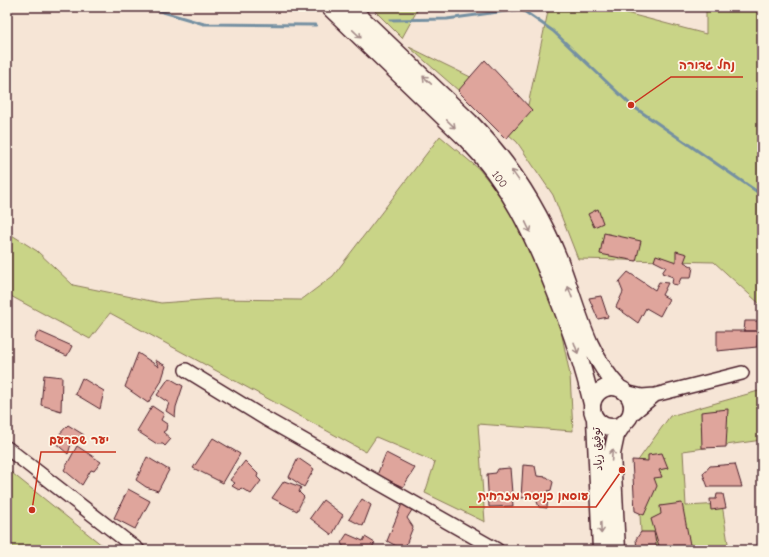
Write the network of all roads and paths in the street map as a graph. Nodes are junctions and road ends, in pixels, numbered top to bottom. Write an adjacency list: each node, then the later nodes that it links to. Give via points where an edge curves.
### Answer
1 (329, 7): 7 (main road, 100, one-way to 7, via 466,139 508,189 537,247 568,324)
2 (350, 7): 5 (main road, 100, one-way to 2, via 598,362 550,239 533,204 513,172 488,140)
3 (186, 370): 12 (street, via 266,419)
4 (742, 373): 6 (street)
5 (622, 390): 6 (street, via 638,396); 7 (main road, via 602,390 593,398); 9 (main road, via 631,402)
6 (655, 395): 9 (street)
7 (592, 404): 8 (main road)
8 (595, 419): 9 (main road, via 600,424 612,428); 13 (main road, توفيق زياد, one-way to 13)
9 (627, 419): 14 (main road, توفيق زياد, one-way to 9, via 612,454 616,435)
10 (7, 448): 11 (street)
11 (138, 550)
12 (497, 550)
13 (602, 550)
14 (617, 550)

